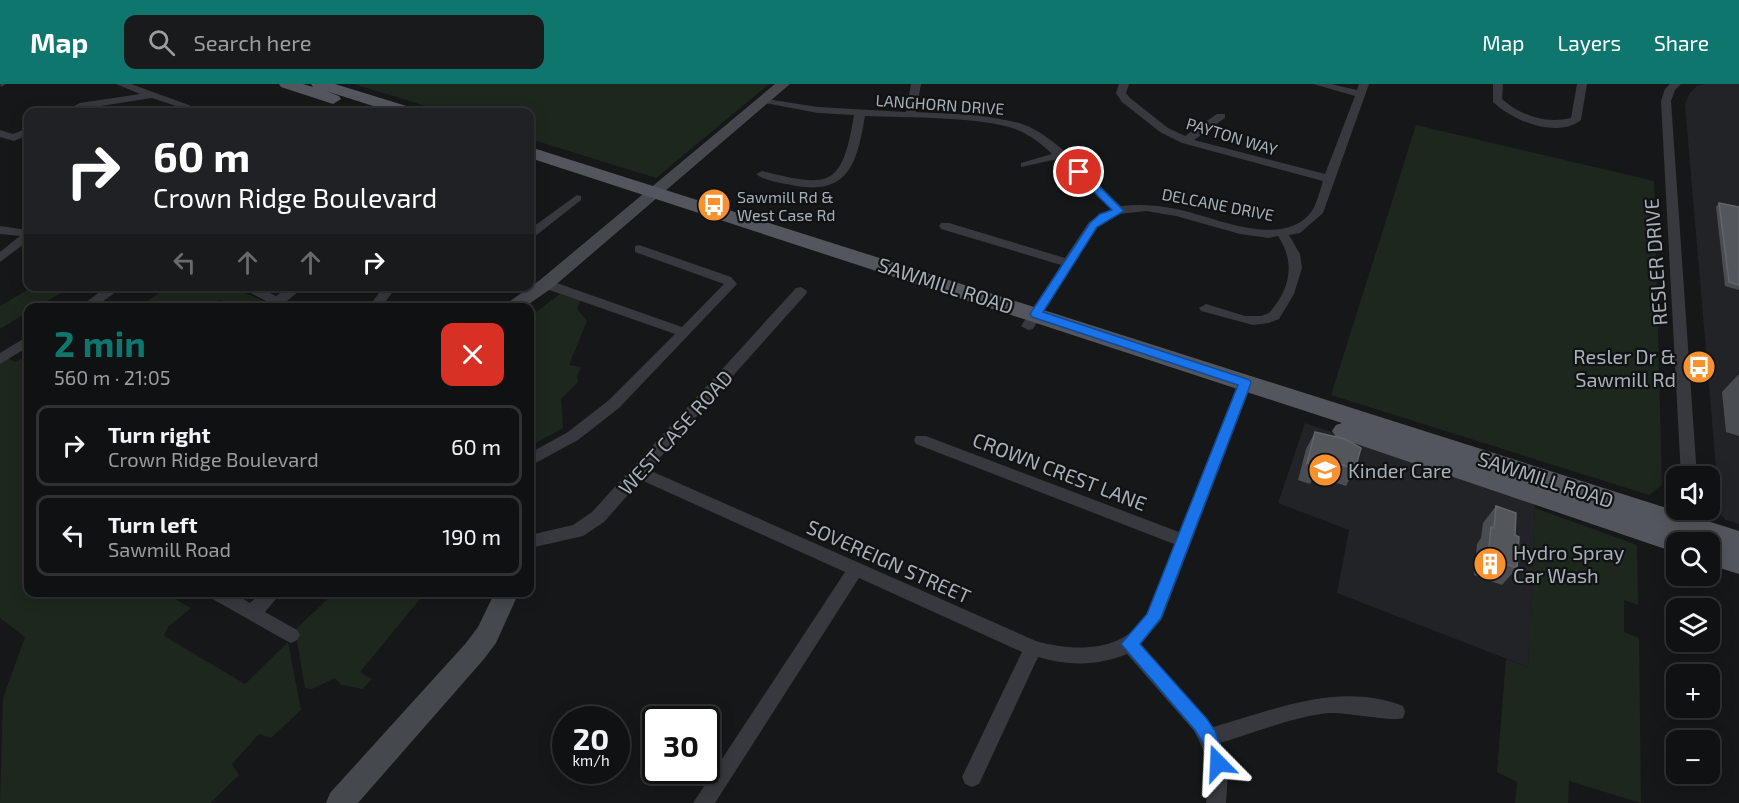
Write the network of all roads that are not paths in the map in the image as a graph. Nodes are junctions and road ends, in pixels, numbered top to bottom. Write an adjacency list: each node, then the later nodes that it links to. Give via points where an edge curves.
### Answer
1 (121, 84): 12 (street)
2 (287, 84): 16 (main road)
3 (319, 84): 17 (main road)
4 (783, 84): 13 (main road)
5 (916, 84): 19 (street)
6 (1124, 84): 23 (street, PAYTON WAY, via 1121,93 1134,106 1164,130)
7 (1318, 84): 11 (street)
8 (1498, 84): 9 (street, via 1497,100 1506,109 1538,121 1567,123 1576,120)
9 (1582, 84)
10 (1676, 84): 61 (street, RESLER DRIVE, via 1666,101)
11 (1362, 89): 29 (street, DELCANE DRIVE)
12 (153, 95): 14 (street); 15 (street)
13 (764, 100): 18 (street, LANGHORN DRIVE, via 807,109); 30 (main road)
14 (76, 108)
15 (190, 108)
16 (362, 108)
17 (394, 108)
18 (860, 113): 19 (street, LANGHORN DRIVE); 28 (street, via 849,162 838,176 811,184)
19 (910, 116): 25 (street, LANGHORN DRIVE, via 1007,123 1038,136)
20 (1221, 116): 23 (street)
21 (0, 133): 22 (street, via 14,138)
22 (24, 133)
23 (1186, 141): 29 (street, PAYTON WAY)
24 (534, 153): 30 (main road, SAWMILL ROAD)
25 (1061, 155): 27 (street); 32 (street, LANGHORN DRIVE)
26 (534, 164): 30 (main road, SAWMILL ROAD)
27 (1025, 165)
28 (762, 174)
29 (1330, 179): 37 (street, DELCANE DRIVE, via 1312,220)
30 (651, 196): 42 (main road); 54 (main road, SAWMILL ROAD)
31 (577, 198): 35 (street)
32 (1119, 211): 37 (street, DELCANE DRIVE, via 1168,210 1248,231); 41 (street, DELCANE DRIVE, via 1093,225)
33 (945, 226): 41 (street)
34 (0, 230): 36 (street)
35 (534, 231)
36 (24, 233)
37 (1282, 233): 53 (street, via 1293,251 1296,266 1277,314 1268,320 1253,321)
38 (24, 237): 40 (street)
39 (639, 249): 55 (street, via 731,284)
40 (0, 258)
41 (1067, 263): 54 (street, DELCANE DRIVE)
42 (546, 284): 52 (main road); 55 (street)
43 (110, 291): 48 (street)
44 (251, 291): 49 (street)
45 (292, 291): 50 (street)
46 (387, 291): 51 (street)
47 (801, 291): 62 (street, WEST CASE ROAD)
48 (92, 303)
49 (271, 303)
50 (274, 303)
51 (378, 303)
52 (517, 303)
53 (1206, 308)
54 (1032, 320): 58 (main road, SAWMILL ROAD)
55 (682, 332): 60 (street, via 614,404 573,436)
56 (24, 344): 57 (street)
57 (0, 359)
58 (1242, 389): 63 (main road, SAWMILL ROAD); 65 (street)
59 (921, 440): 65 (street, CROWN CREST LANE)
60 (534, 458)
61 (1688, 466)
62 (638, 472): 64 (street, WEST CASE ROAD, via 588,525); 69 (street, SOVEREIGN STREET)
63 (1690, 531): 66 (main road, SAWMILL ROAD)
64 (534, 541)
65 (1184, 541): 75 (street, via 1153,618)
66 (1739, 542)
67 (1720, 557): 68 (main road)
68 (1739, 563)
69 (856, 569): 76 (street, SOVEREIGN STREET); 81 (street)
70 (224, 597): 73 (street)
71 (269, 597): 73 (street)
72 (505, 597): 80 (main road, via 475,651)
73 (252, 613): 74 (street)
74 (291, 635)
75 (1129, 644): 76 (street, SOVEREIGN STREET, via 1090,656); 78 (street)
76 (1033, 648): 79 (street)
77 (1396, 712): 78 (street, via 1355,703 1326,704)
78 (1209, 737): 82 (street, via 1220,774)
79 (972, 777)
80 (340, 803)
81 (702, 803)
82 (1216, 803)

